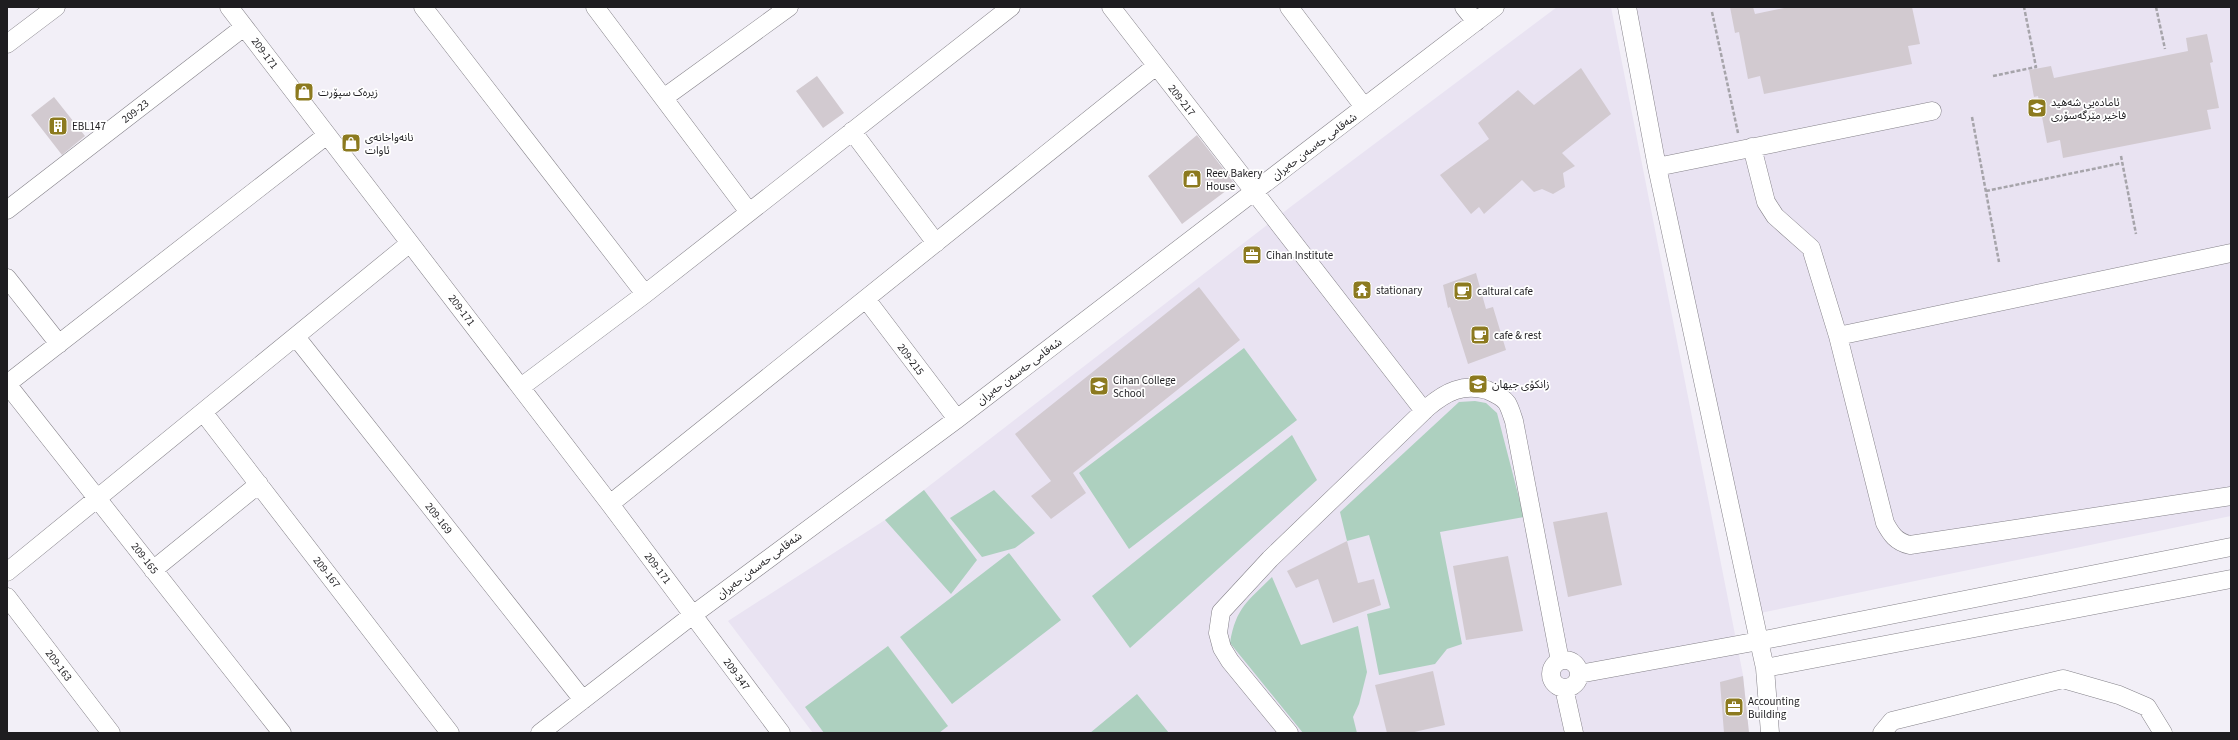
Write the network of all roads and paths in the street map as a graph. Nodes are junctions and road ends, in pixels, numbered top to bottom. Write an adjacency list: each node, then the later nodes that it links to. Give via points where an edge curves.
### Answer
1 (229, 7): 16 (street, 209-171)
2 (422, 7): 41 (street)
3 (595, 7): 21 (street)
4 (1011, 7): 25 (street)
5 (1111, 7): 19 (street, 209-217)
6 (1289, 7): 22 (street)
7 (1464, 7): 15 (street)
8 (1496, 7): 15 (street, شەقامی حەسەن حەیران)
9 (1627, 7): 30 (street)
10 (2024, 7): 20 (path, via 2036,67)
11 (2156, 7): 18 (path)
12 (54, 8): 17 (street)
13 (778, 10): 21 (street)
14 (1712, 12): 27 (path)
15 (1476, 22): 22 (street, شەقامی حەسەن حەیران)
16 (244, 27): 26 (street, 209-171); 33 (street, 209-23)
17 (7, 44)
18 (2164, 49)
19 (1156, 66): 32 (street, 209-217); 37 (street)
20 (1993, 76)
21 (665, 97): 34 (street)
22 (1364, 107): 32 (street, شەقامی حەسەن حەیران)
23 (1932, 111): 27 (street)
24 (1972, 117): 31 (path)
25 (852, 131): 34 (street); 37 (street)
26 (328, 135): 36 (street, 209-171); 45 (street)
27 (1747, 148): 30 (street); 44 (street, via 1766,202 1775,216 1810,248)
28 (2121, 156): 29 (path)
29 (2122, 163): 31 (path); 35 (path)
30 (1657, 167): 61 (street)
31 (1986, 191): 39 (path)
32 (1253, 192): 48 (street, 209-217); 50 (street, شەقامی حەسەن حەیران)
33 (7, 210)
34 (749, 212): 41 (street)
35 (2136, 234)
36 (410, 243): 43 (street); 47 (street, 209-171)
37 (936, 243): 42 (street)
38 (2231, 253): 44 (street)
39 (2000, 262)
40 (7, 278): 45 (street)
41 (645, 294): 47 (street)
42 (866, 300): 50 (street, 209-215); 54 (street)
43 (296, 336): 49 (street); 66 (street, 209-169)
44 (1838, 336): 52 (street, via 1885,523 1892,536 1901,543 1910,545)
45 (59, 344): 46 (street)
46 (7, 384): 53 (street, 209-165)
47 (520, 387): 54 (street, 209-171)
48 (1424, 411): 62 (street, via 1442,396 1457,389 1470,387 1495,393 1507,403 1514,421); 72 (street, via 1270,559 1221,612 1218,633 1222,648)
49 (203, 412): 51 (street, 209-167); 53 (street)
50 (957, 419): 60 (street, شەقامی حەسەن حەیران)
51 (259, 484): 56 (street); 69 (street, 209-167)
52 (2231, 496)
53 (97, 498): 56 (street, 209-165); 57 (street)
54 (610, 504): 60 (street, 209-171)
55 (2231, 547): 61 (street)
56 (154, 570): 68 (street, 209-165)
57 (7, 572)
58 (2231, 579): 63 (street)
59 (7, 597): 67 (street, 209-163)
60 (694, 614): 66 (street, شەقامی حەسەن حەیران); 71 (street, 209-347)
61 (1759, 641): 63 (street); 64 (street)
62 (1560, 661): 64 (street, via 1573,662); 65 (street, via 1552,667 1551,676 1556,685)
63 (1764, 668): 74 (street)
64 (1579, 674): 65 (street, via 1576,682)
65 (1564, 688): 73 (street)
66 (583, 700): 70 (street, شەقامی حەسەن حەیران)
67 (111, 733)
68 (282, 733)
69 (450, 733)
70 (540, 733)
71 (781, 733)
72 (1289, 733)
73 (1574, 733)
74 (1770, 733)
75 (1882, 733): 76 (street, via 1892,721 2063,679 2119,695 2147,707)
76 (2163, 733)

